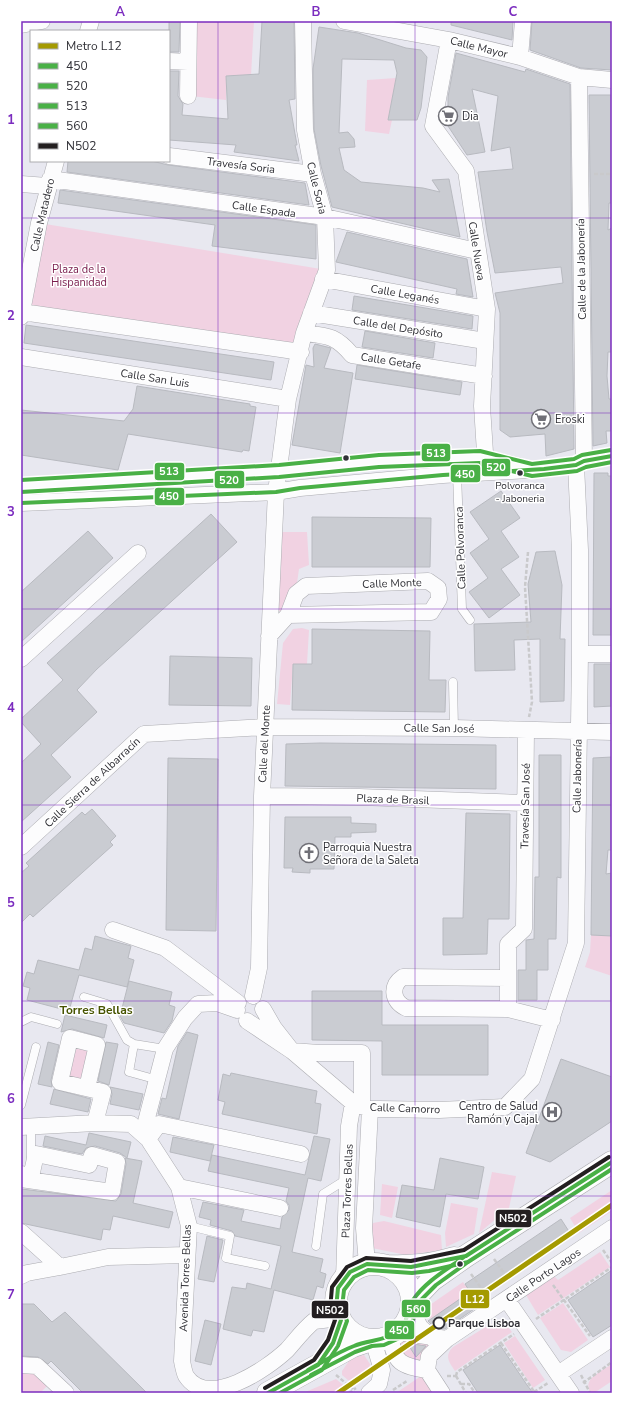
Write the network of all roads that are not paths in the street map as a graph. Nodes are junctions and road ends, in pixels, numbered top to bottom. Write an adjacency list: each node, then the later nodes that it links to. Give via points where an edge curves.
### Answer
1 (42, 21): 6 (street)
2 (189, 21): 10 (street)
3 (303, 21): 16 (street, Calle Soria, via 305,130)
4 (344, 21): 7 (street, Calle Mayor)
5 (523, 21): 8 (street)
6 (21, 25)
7 (449, 40): 8 (street, Calle Mayor); 20 (street, Calle Nueva, via 433,126 466,171)
8 (520, 57): 11 (street, Calle Mayor)
9 (170, 61): 10 (street)
10 (188, 62): 13 (street)
11 (579, 77): 12 (street, Calle Mayor); 32 (street, Calle de la Jabonería)
12 (612, 80)
13 (188, 96)
14 (170, 156): 16 (street, Travesía Soria)
15 (56, 162): 17 (street, Calle Matadero)
16 (313, 174): 19 (street, Calle Soria)
17 (48, 183): 18 (street, Calle Espada); 19 (street, Calle Espada); 24 (street, Calle Matadero, via 38,223)
18 (21, 184)
19 (325, 218): 20 (street, Calle Espada); 21 (street, Calle Soria, via 327,270)
20 (477, 251): 22 (street, Calle Nueva)
21 (323, 279): 22 (street, Calle Leganés); 23 (street, Calle Soria)
22 (487, 308): 26 (street, Calle Nueva)
23 (311, 313): 25 (street, Calle Soria); 26 (street, Calle del Depósito)
24 (22, 314): 27 (street)
25 (304, 333): 27 (street, Calle Soria); 29 (street, Calle Getafe, via 327,336 341,342 352,355)
26 (485, 341): 29 (street, Calle Nueva)
27 (300, 352): 30 (street, Calle Soria)
28 (21, 357): 30 (street, Calle San Luis)
29 (484, 376): 33 (street, Calle Nueva, via 482,406)
30 (288, 399): 34 (street, Calle del Monte)
31 (612, 456): 32 (street)
32 (580, 463): 33 (street, via 532,470); 43 (street, Calle Jabonería)
33 (486, 466): 34 (street, via 480,457 379,461); 35 (street)
34 (279, 471): 36 (street); 37 (street, Calle del Monte)
35 (457, 474): 37 (street); 41 (lane, Calle Polvoranca, via 462,609)
36 (21, 486)
37 (276, 492): 38 (street); 42 (street, Calle del Monte)
38 (21, 502)
39 (138, 553): 45 (street)
40 (288, 615): 40 (street, Calle Monte, via 431,612 439,599 438,588 428,581 306,586 296,594); 42 (street, Calle Monte)
41 (470, 620)
42 (269, 636): 47 (street, Calle del Monte)
43 (580, 654): 44 (street); 50 (street, Calle Jabonería)
44 (612, 654)
45 (21, 659)
46 (453, 682): 48 (lane)
47 (265, 727): 48 (street, Calle San José); 52 (street, Calle del Monte); 54 (street, Calle Sierra de Albarracín, via 144,734)
48 (454, 728): 49 (street, Calle San José)
49 (526, 730): 50 (street, Calle San José); 53 (street, Travesía San José)
50 (578, 732): 51 (street, Calle San José); 61 (street, Calle Jabonería, via 576,942)
51 (612, 732)
52 (262, 796): 53 (street, Plaza de Brasil); 58 (street, Calle del Monte)
53 (524, 803): 56 (street, Travesía San José, via 524,928 508,944)
54 (21, 847)
55 (113, 930): 60 (street, Calle Camorro, via 165,948)
56 (508, 978): 59 (street, Travesía San José); 59 (street, via 403,977 397,981 394,988 394,998 406,1008)
57 (84, 997): 64 (lane, via 107,1004 127,1040)
58 (258, 1002): 60 (street, via 247,996); 60 (street, via 263,1013 259,1019 252,1022); 67 (street, Calle Camorro)
59 (508, 1008): 61 (street)
60 (241, 1011): 66 (street, via 218,1003 198,1004 185,1018); 67 (street, Calle Camorro)
61 (552, 1020): 68 (street, Calle Jabonería)
62 (21, 1022): 63 (lane, via 30,1017)
63 (57, 1024)
64 (134, 1044): 66 (lane); 69 (lane, via 129,1072)
65 (36, 1047): 71 (lane)
66 (165, 1049): 69 (street)
67 (292, 1051): 72 (street, Calle Camorro); 72 (street, Calle Camorro, via 362,1053)
68 (532, 1079): 72 (street, Calle Camorro, via 505,1107 439,1110)
69 (158, 1080): 75 (street)
70 (87, 1088): 73 (street, via 103,1092)
71 (21, 1106)
72 (366, 1107): 81 (street, Plaza Torres Bellas, via 349,1126); 89 (street, Plaza Torres Bellas, via 364,1228)
73 (95, 1123): 74 (street, Avenida Torres Bellas); 75 (street, Avenida Torres Bellas, via 132,1124)
74 (26, 1126): 76 (lane, via 31,1156)
75 (145, 1136): 77 (street, via 159,1124); 82 (street, Avenida Torres Bellas)
76 (36, 1154): 79 (street, via 31,1176); 80 (street, via 89,1165 92,1155 117,1162 112,1192)
77 (301, 1154)
78 (612, 1162): 91 (street)
79 (21, 1174)
80 (21, 1179)
81 (347, 1179): 87 (lane, via 323,1194); 94 (street, Plaza Torres Bellas)
82 (179, 1187): 83 (street); 84 (street, Avenida Torres Bellas)
83 (280, 1208)
84 (189, 1226): 88 (street, Avenida Torres Bellas); 90 (lane, via 230,1236 226,1258)
85 (612, 1228): 95 (street, Calle Porto Lagos)
86 (21, 1232): 92 (street)
87 (316, 1246)
88 (187, 1255): 92 (street, via 108,1257); 97 (street, Avenida Torres Bellas, via 182,1361 186,1376 196,1385 215,1389 238,1383 270,1364 314,1321)
89 (377, 1265): 91 (street); 94 (street, via 358,1267); 96 (street, via 397,1271 405,1279 410,1290)
90 (266, 1266)
91 (471, 1266): 96 (street, via 432,1280)
92 (60, 1267): 93 (street)
93 (21, 1276)
94 (344, 1279): 97 (street, via 338,1288 336,1298 336,1309)
95 (507, 1300): 99 (street, Calle Porto Lagos); 104 (street)
96 (411, 1305): 99 (street, via 420,1327); 100 (street, via 408,1318)
97 (340, 1319): 100 (street, via 348,1330 359,1337); 102 (street)
98 (612, 1338): 104 (street)
99 (440, 1339): 100 (street); 103 (street, Calle Porto Lagos, via 429,1356)
100 (385, 1340): 102 (street, via 353,1346); 103 (street, via 401,1362 410,1368); 105 (street, via 379,1384)
101 (21, 1365): 107 (street, via 37,1366)
102 (328, 1372): 108 (street)
103 (434, 1373): 109 (street)
104 (551, 1381): 106 (street)
105 (360, 1390)
106 (570, 1392)
107 (66, 1393)
108 (268, 1393)
109 (442, 1393)

